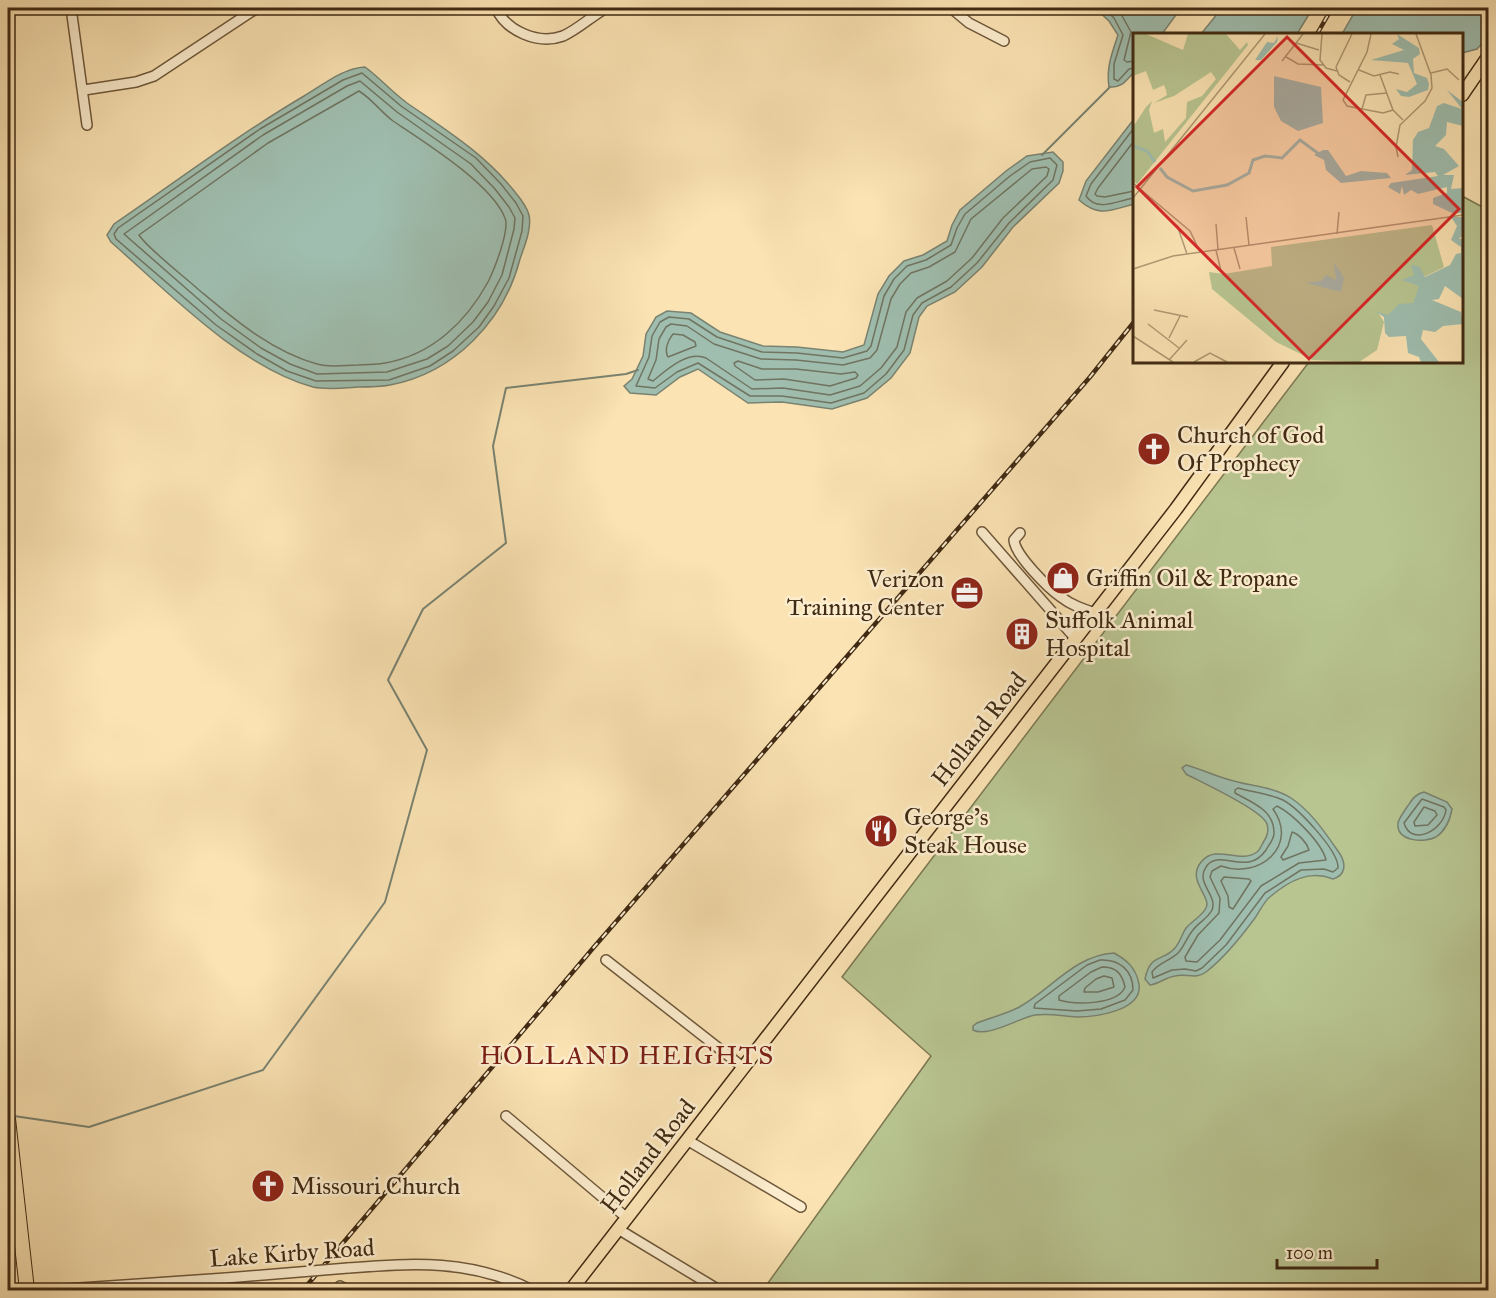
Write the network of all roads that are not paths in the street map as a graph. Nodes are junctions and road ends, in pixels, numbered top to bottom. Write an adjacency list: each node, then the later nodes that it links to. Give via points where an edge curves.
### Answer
1 (71, 8): 8 (street)
2 (256, 8): 8 (street, via 154,76)
3 (496, 8): 4 (street, via 514,30 550,38 563,36)
4 (606, 8)
5 (951, 8): 6 (street)
6 (1004, 41)
7 (1486, 60): 9 (main road)
8 (84, 90): 10 (street)
9 (1463, 92)
10 (87, 125)
11 (1282, 363): 14 (main road, Holland Road)
12 (982, 532): 15 (street)
13 (1020, 533): 14 (street, via 1014,540 1015,548 1040,576 1062,598)
14 (1095, 613): 15 (main road, Holland Road)
15 (1075, 638): 17 (main road, Holland Road)
16 (606, 960): 17 (street)
17 (744, 1068): 20 (main road, Holland Road)
18 (506, 1116): 22 (street)
19 (8, 1119): 24 (highway)
20 (687, 1140): 21 (street); 22 (main road, Holland Road)
21 (801, 1208)
22 (627, 1218): 23 (main road, Holland Road)
23 (618, 1229): 27 (main road, Holland Road); 28 (street)
24 (27, 1290)
25 (51, 1290): 26 (street, Lake Kirby Road, bridge, via 445,1264 486,1272)
26 (532, 1290)
27 (571, 1290)
28 (719, 1290)

